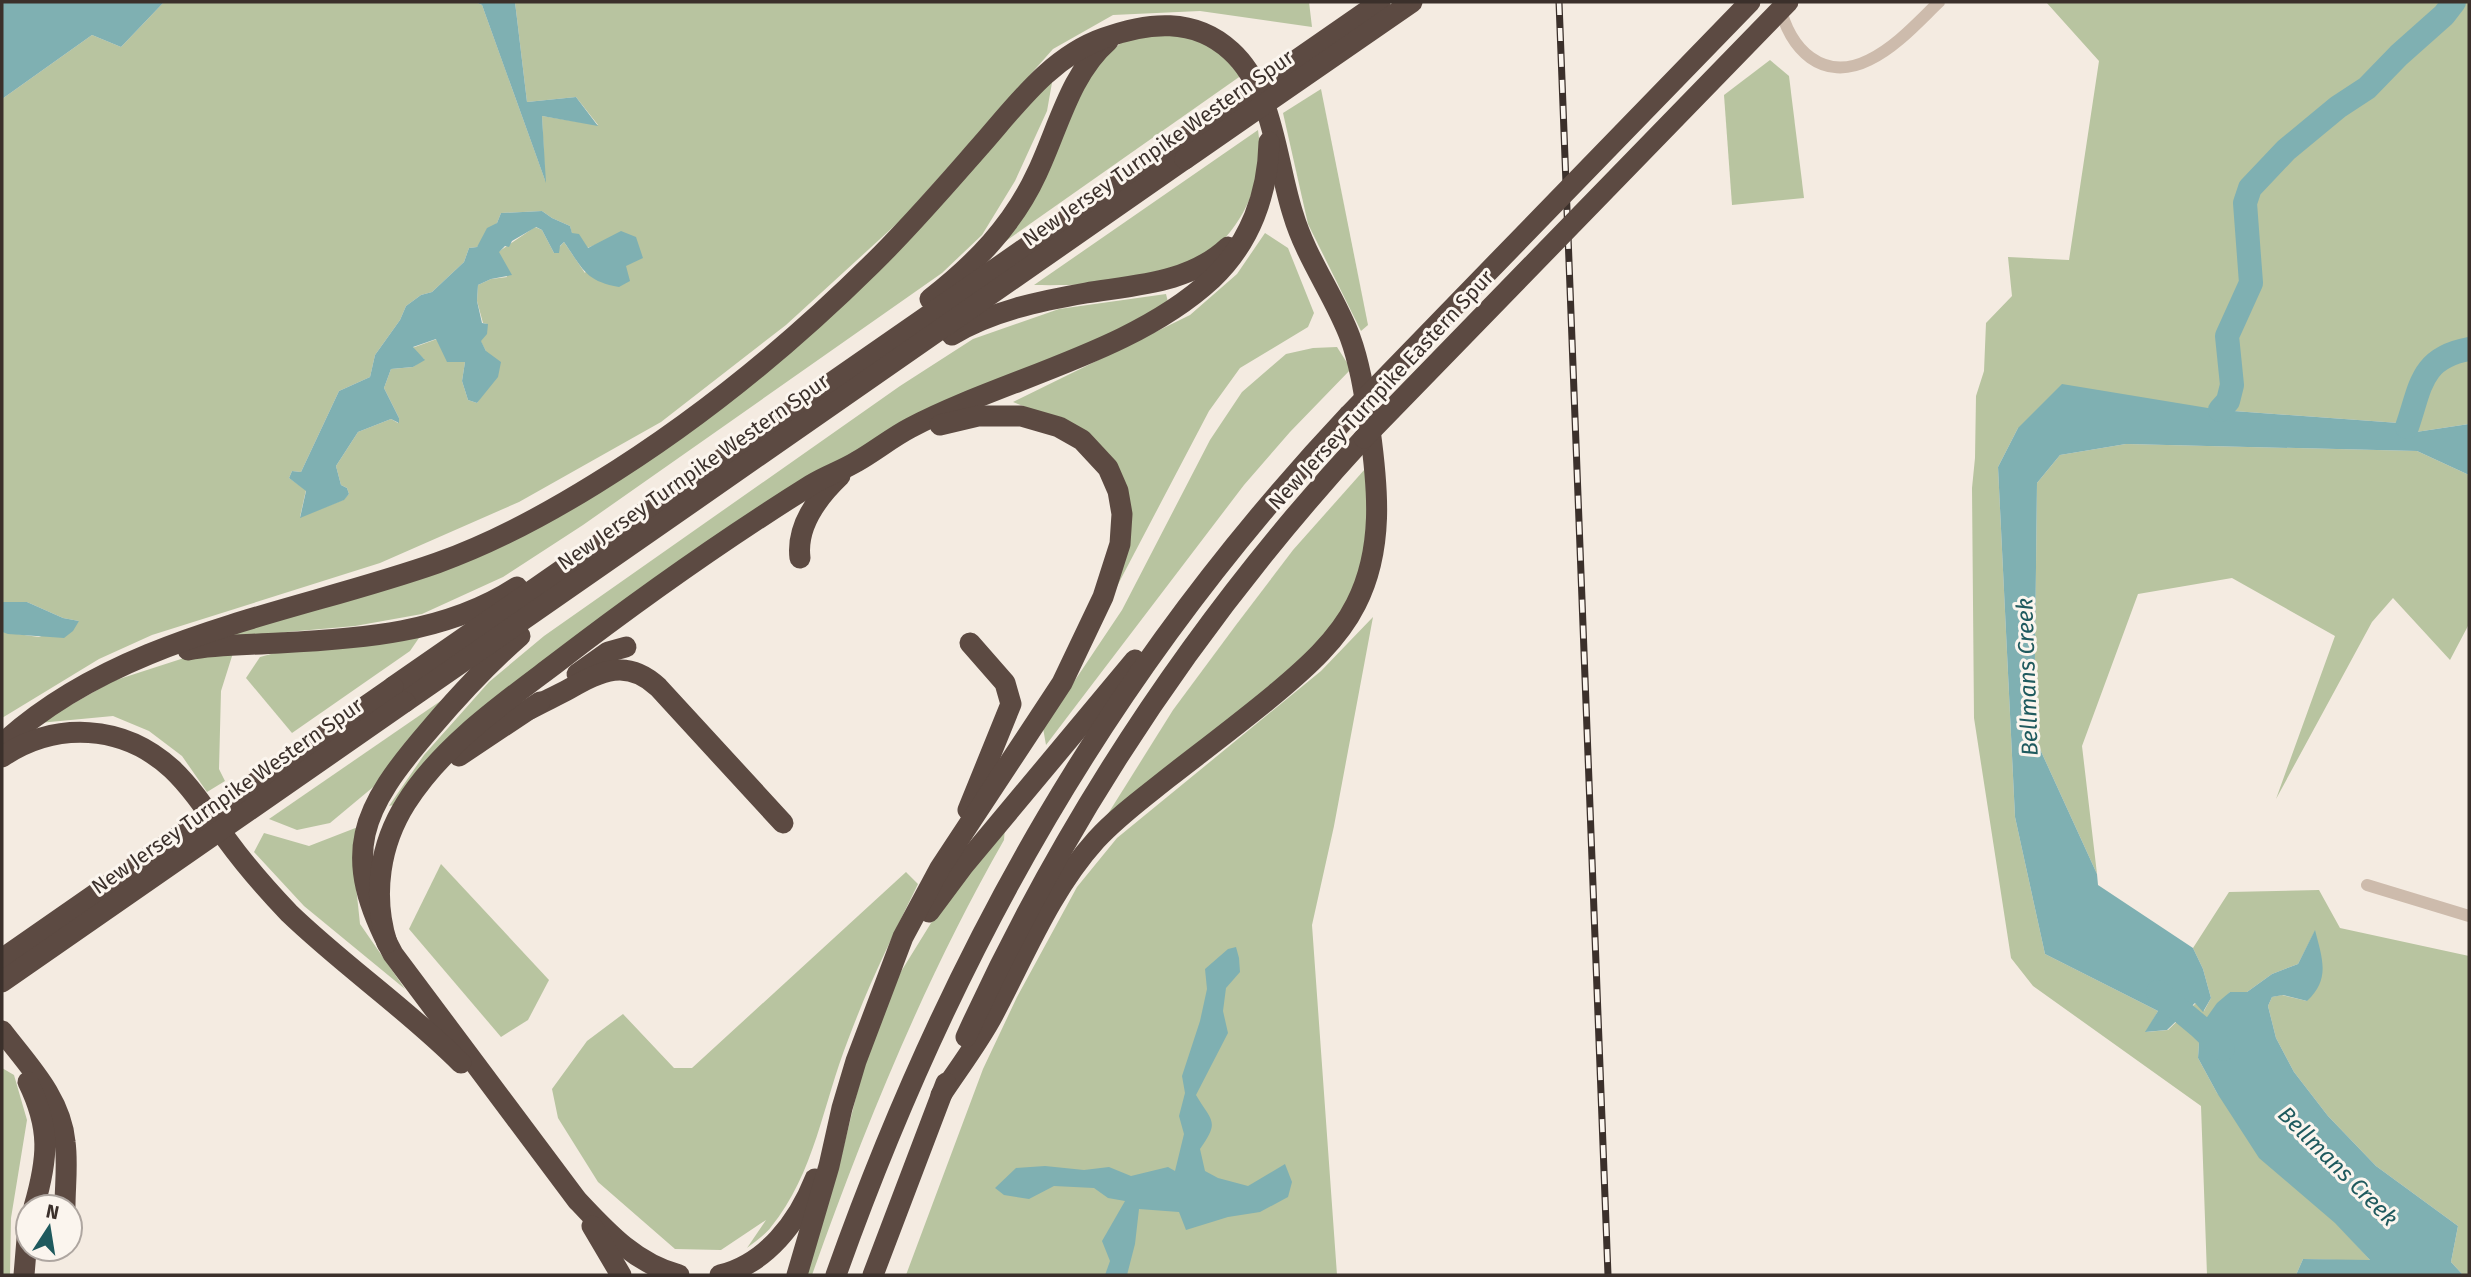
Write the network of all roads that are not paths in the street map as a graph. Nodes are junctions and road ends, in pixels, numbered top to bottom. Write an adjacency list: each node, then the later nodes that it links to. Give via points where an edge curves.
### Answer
1 (1380, 2): 9 (highway, New Jersey Turnpike Western Spur, bridge)
2 (1412, 2): 9 (highway, New Jersey Turnpike Western Spur, bridge)
3 (1750, 2): 18 (highway, New Jersey Turnpike Eastern Spur, bridge, via 1349,415)
4 (1780, 2): 6 (street, via 1784,22 1798,47 1812,60 1847,67 1886,49)
5 (1788, 2): 36 (highway, New Jersey Turnpike Eastern Spur, bridge, via 1364,438 1225,602 1130,738 1065,845 1021,925)
6 (1939, 2)
7 (1118, 34): 8 (highway, via 1158,24 1184,26 1207,35 1245,65); 11 (highway, via 1086,65 1032,183 1000,233); 21 (highway, via 1083,47 1059,63 887,249 795,335 739,383 601,481 524,525 455,556 172,645)
8 (1267, 115): 10 (highway, via 1267,172); 36 (highway, via 1298,230 1348,331 1362,380 1377,498 1366,581 1348,618 1307,667 1128,810 1086,852 1047,908 990,1020)
9 (1183, 150): 11 (highway, New Jersey Turnpike Western Spur); 12 (highway, New Jersey Turnpike Western Spur)
10 (1253, 218): 12 (highway, via 1224,250 1194,270 985,319 951,336 856,402); 13 (highway, via 1240,246 1186,300 1117,339 908,429)
11 (847, 372): 15 (highway, New Jersey Turnpike Western Spur)
12 (798, 429): 17 (highway, New Jersey Turnpike Western Spur)
13 (876, 450): 14 (highway); 28 (highway, via 962,419 1001,415 1034,419 1071,433 1092,449 1108,468 1121,503 1114,566 1086,635 1042,716)
14 (852, 465): 16 (highway, via 809,515 800,539); 26 (highway, via 803,490 606,625 496,709)
15 (645, 512): 21 (highway, via 572,549 497,598 426,625 349,639 195,649); 22 (highway, New Jersey Turnpike Western Spur)
16 (800, 558)
17 (604, 564): 22 (highway, New Jersey Turnpike Western Spur); 31 (highway, via 474,680 410,752 380,795 368,826 362,872 373,916)
18 (1201, 590): 34 (highway, via 1113,684 964,865); 46 (highway, New Jersey Turnpike Eastern Spur, via 1079,763 1002,894 909,1086)
19 (970, 643): 28 (highway, via 1005,683 1011,704)
20 (626, 647): 23 (highway, via 603,655)
21 (125, 667): 24 (highway, via 67,695)
22 (399, 695): 32 (highway, New Jersey Turnpike Western Spur, bridge); 33 (highway, New Jersey Turnpike Western Spur, bridge)
23 (530, 709): 26 (highway); 27 (highway, via 605,671 640,673)
24 (2, 744)
25 (2, 757): 38 (highway, via 51,735 89,731 127,740 163,762 289,912 431,1035)
26 (430, 773): 31 (highway, via 401,811 383,855 380,889)
27 (783, 823)
28 (940, 869): 34 (highway, via 903,937)
29 (2367, 885): 30 (street)
30 (2469, 916)
31 (387, 943): 38 (highway)
32 (2, 959)
33 (2, 982)
34 (885, 985): 37 (highway)
35 (2, 1033): 39 (highway, via 44,1125 46,1162); 40 (highway, via 60,1115 66,1150)
36 (941, 1095): 47 (highway, New Jersey Turnpike Eastern Spur)
37 (842, 1108): 44 (highway, via 813,1186 789,1227 759,1258); 45 (highway)
38 (515, 1121): 41 (highway)
39 (38, 1193)
40 (65, 1193)
41 (577, 1200): 42 (highway); 43 (highway, via 638,1258)
42 (621, 1275)
43 (679, 1275)
44 (720, 1275)
45 (797, 1275)
46 (836, 1275)
47 (873, 1275)

